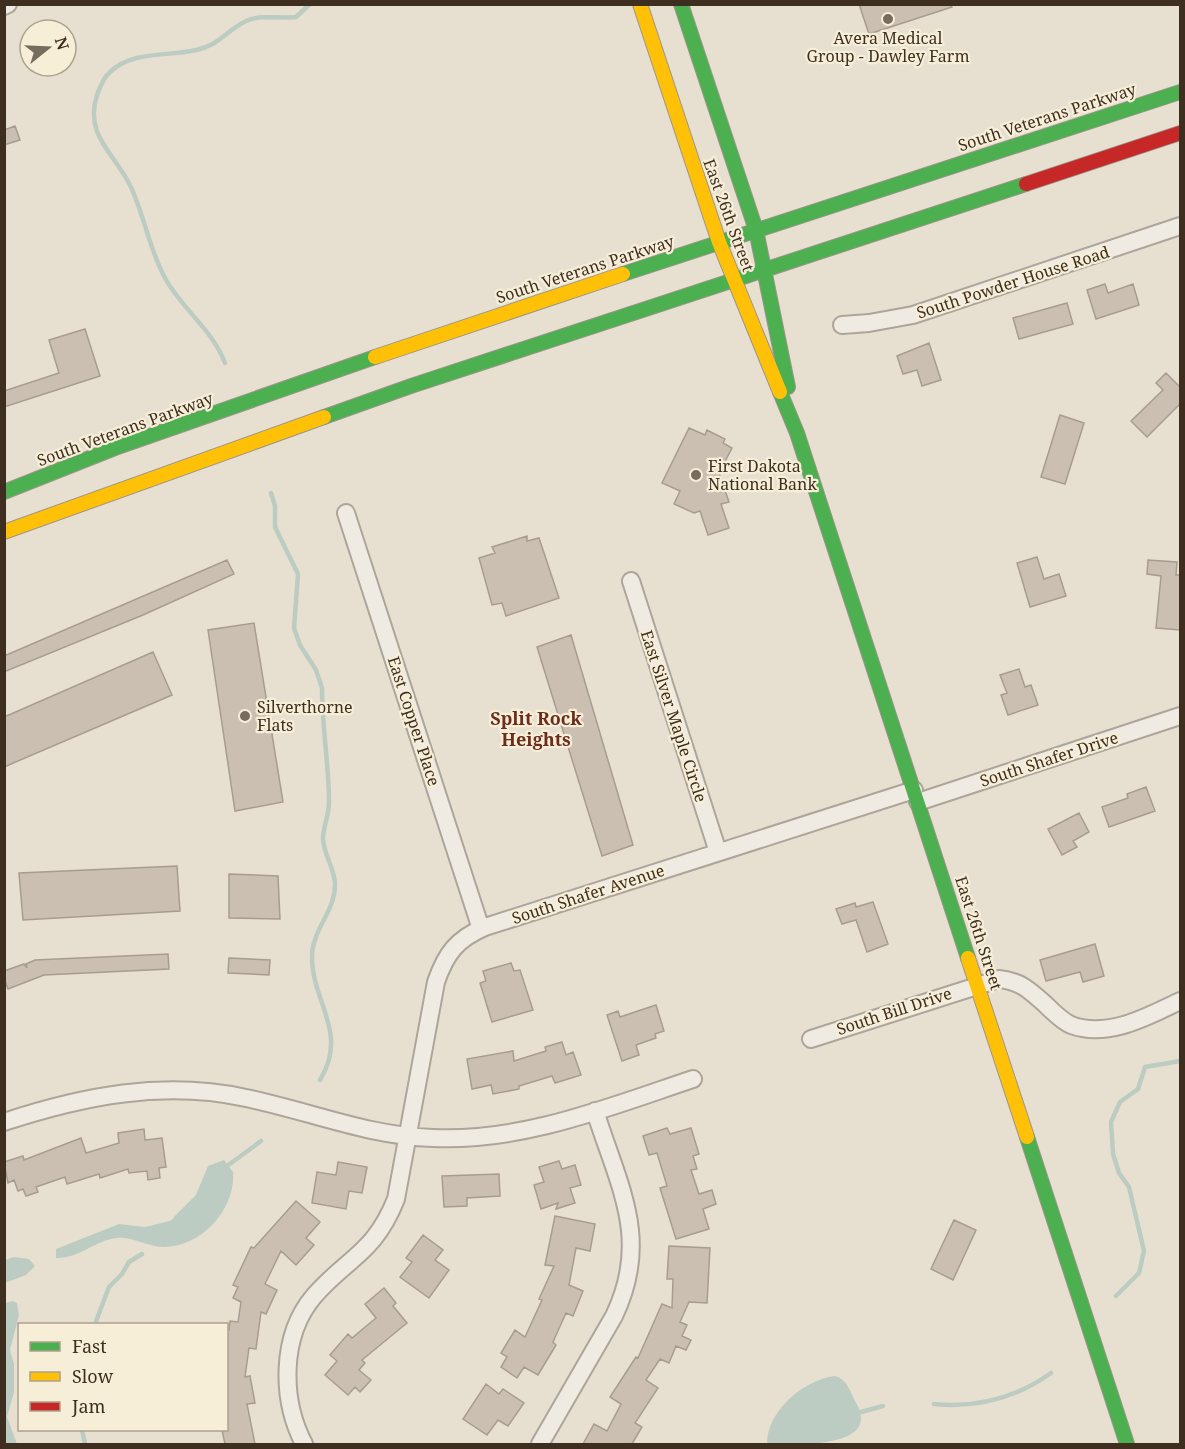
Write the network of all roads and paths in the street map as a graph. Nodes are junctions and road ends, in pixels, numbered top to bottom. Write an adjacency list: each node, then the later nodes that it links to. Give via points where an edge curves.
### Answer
1 (640, 4): 7 (main road, East 26th Street)
2 (681, 4): 6 (main road, East 26th Street)
3 (1180, 92): 6 (main road, South Veterans Parkway)
4 (1180, 134): 8 (main road)
5 (1180, 226): 10 (street, South Powder House Road, via 913,315)
6 (756, 230): 7 (main road, South Veterans Parkway); 8 (main road, East 26th Street)
7 (719, 242): 9 (main road, East 26th Street); 12 (main road, South Veterans Parkway, via 321,375)
8 (764, 270): 9 (main road); 11 (main road, East 26th Street)
9 (734, 279): 11 (main road, East 26th Street); 14 (main road, via 411,386)
10 (842, 325)
11 (797, 433): 17 (main road, East 26th Street)
12 (4, 492)
13 (346, 513): 19 (street, East Copper Place)
14 (4, 532)
15 (630, 580): 18 (street, East Silver Maple Circle)
16 (1180, 716): 17 (street, South Shafer Drive)
17 (916, 796): 18 (street, South Shafer Avenue); 20 (main road, East 26th Street)
18 (718, 852): 19 (street, South Shafer Avenue)
19 (481, 929): 26 (street, South Shafer Avenue, via 454,945 441,966)
20 (978, 984): 21 (street, South Bill Drive, via 999,978 1013,980 1026,986 1070,1025 1088,1028 1136,1022); 22 (street, South Bill Drive); 29 (main road, East 26th Street)
21 (1180, 1001)
22 (811, 1039)
23 (693, 1079): 24 (street)
24 (595, 1111): 26 (street, via 508,1134 460,1138); 28 (street, via 628,1215 632,1262 629,1281 614,1316)
25 (4, 1122): 26 (street, via 89,1098 137,1091 192,1091 243,1097 342,1124)
26 (408, 1136): 27 (street, South Shafer Avenue, via 396,1199 381,1231 361,1255 314,1297 296,1330 289,1361 288,1396 291,1415)
27 (304, 1444)
28 (540, 1444)
29 (1127, 1444)

